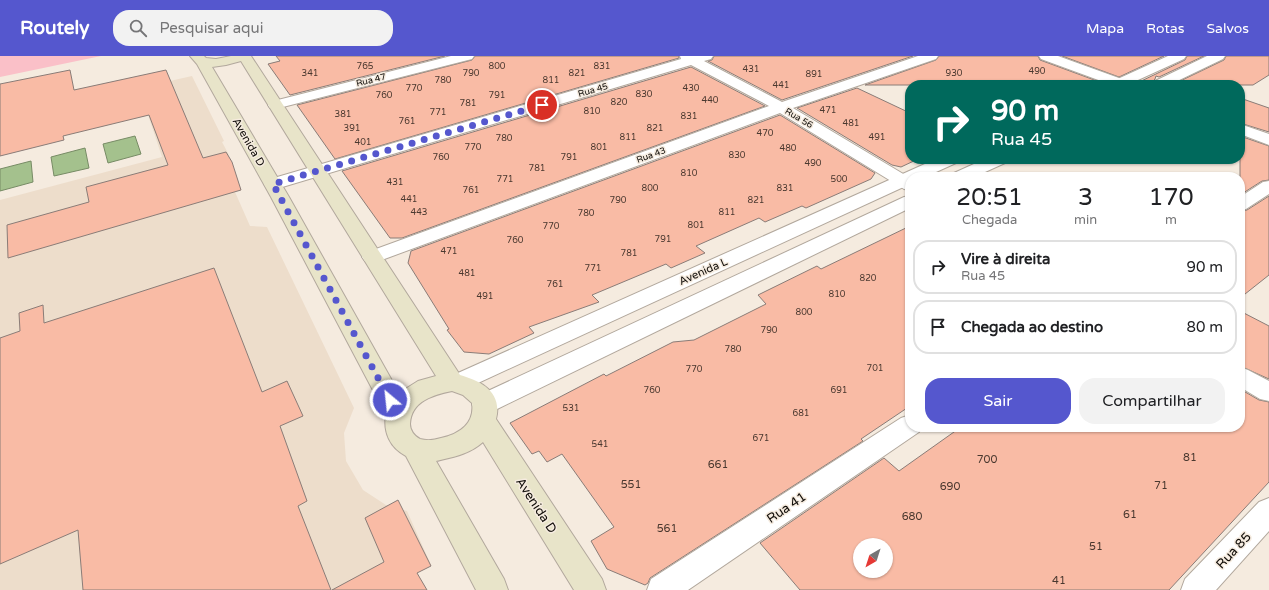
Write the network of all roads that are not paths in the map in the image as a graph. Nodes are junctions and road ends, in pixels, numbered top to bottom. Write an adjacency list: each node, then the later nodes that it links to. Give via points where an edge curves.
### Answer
1 (243, 56): 8 (main road, via 222,62); 12 (main road)
2 (466, 56): 12 (street, Rua 47)
3 (931, 56): 13 (street, Rua 43)
4 (1046, 56): 9 (street)
5 (1179, 56): 10 (street)
6 (1218, 56): 11 (street)
7 (694, 57): 13 (street, Rua 56); 18 (street, Rua 45)
8 (200, 59): 23 (main road, Avenida D)
9 (1109, 80)
10 (1128, 80)
11 (1168, 80)
12 (275, 104): 18 (main road)
13 (780, 107): 21 (street, Rua 56); 27 (street, Rua 43)
14 (1245, 131): 15 (street)
15 (1269, 140)
16 (941, 164): 19 (street, Avenida L)
17 (988, 164): 20 (street)
18 (317, 171): 23 (street, Rua 45); 27 (main road)
19 (926, 172)
20 (971, 172)
21 (905, 182)
22 (905, 183): 29 (street, Avenida L)
23 (273, 184): 32 (main road, Avenida D)
24 (1269, 186): 25 (street)
25 (1245, 202)
26 (905, 203): 31 (street)
27 (372, 257): 29 (main road)
28 (1245, 379): 30 (street)
29 (455, 382): 31 (main road, via 479,393); 32 (main road, via 438,383 423,388 410,396)
30 (1269, 392)
31 (484, 412): 34 (main road, via 473,435 460,444 444,450); 37 (main road, Avenida D)
32 (398, 414): 34 (main road, via 397,430 403,441)
33 (905, 428): 38 (street, Rua 41)
34 (415, 449): 36 (main road)
35 (1269, 511): 39 (street, Rua 85)
36 (493, 590)
37 (591, 590)
38 (662, 590)
39 (1196, 590)

